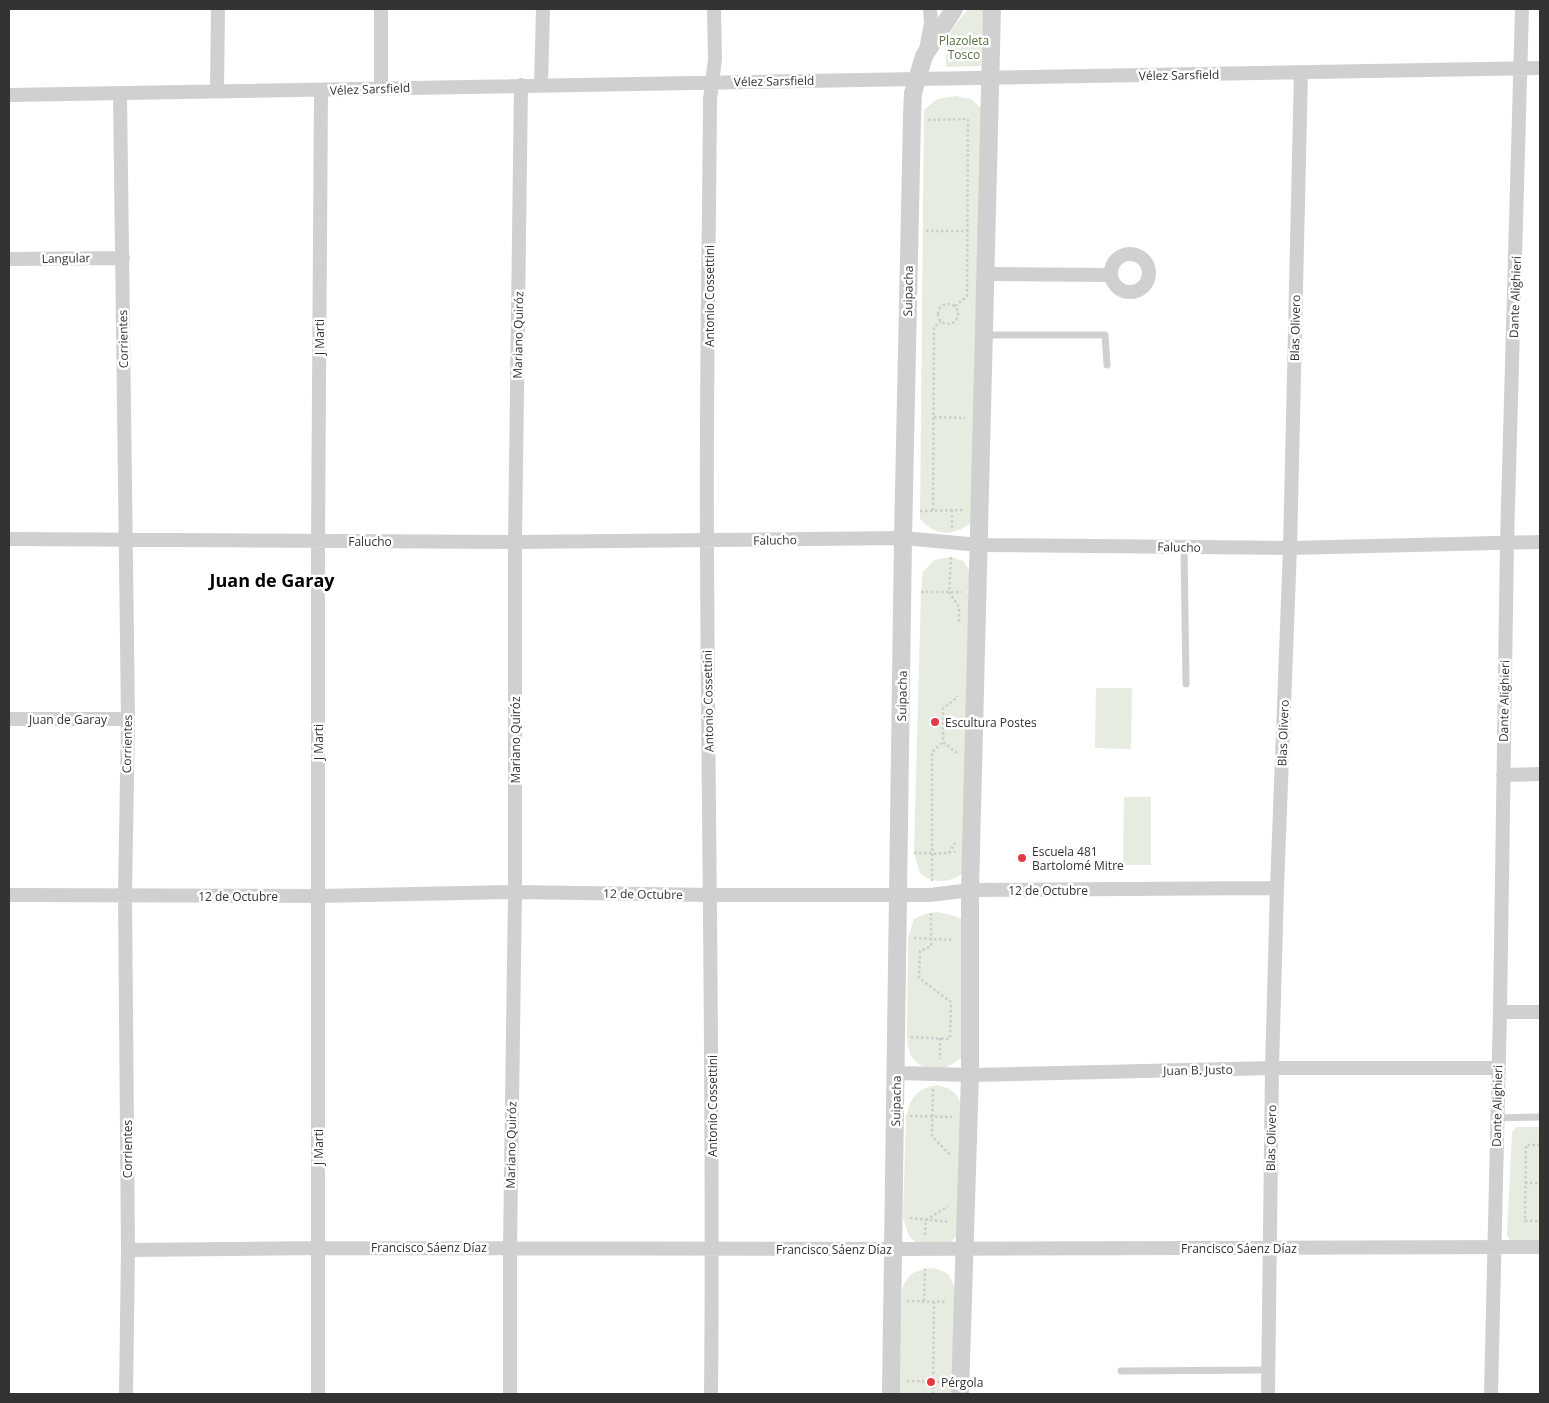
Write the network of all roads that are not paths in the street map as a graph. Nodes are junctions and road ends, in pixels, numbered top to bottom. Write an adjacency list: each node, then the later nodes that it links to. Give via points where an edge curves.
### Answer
1 (218, 9): 20 (street)
2 (381, 9): 18 (street)
3 (542, 9): 17 (street)
4 (714, 9): 15 (street, Antonio Cossettini)
5 (930, 9): 9 (street, via 931,23)
6 (954, 9): 9 (street, Suipacha)
7 (992, 9): 14 (street)
8 (1522, 9): 10 (street, Dante Alighieri)
9 (924, 56): 13 (street, Suipacha)
10 (1521, 68): 11 (street, Vélez Sarsfield); 12 (street, Vélez Sarsfield); 35 (street, Dante Alighieri)
11 (1540, 68)
12 (1301, 72): 14 (street, Vélez Sarsfield); 39 (street, Blas Olivero)
13 (918, 78): 14 (street, Vélez Sarsfield); 15 (street, Vélez Sarsfield); 29 (street, Suipacha, via 913,93 912,117)
14 (992, 78): 25 (street)
15 (712, 83): 17 (street, Vélez Sarsfield); 32 (street, Antonio Cossettini)
16 (521, 85): 17 (street, Vélez Sarsfield); 18 (street, Vélez Sarsfield); 34 (street, Mariano Quiróz)
17 (541, 86)
18 (381, 88): 19 (street, Vélez Sarsfield)
19 (321, 90): 20 (street, Vélez Sarsfield); 33 (street, J Marti)
20 (217, 92): 21 (street, Vélez Sarsfield)
21 (120, 94): 22 (street, Vélez Sarsfield); 23 (street, Corrientes)
22 (9, 95)
23 (122, 258): 24 (street, Langular); 31 (street, Corrientes)
24 (9, 259)
25 (986, 274): 26 (street); 27 (street)
26 (1111, 275)
27 (985, 335): 28 (lane, via 1105,335); 37 (street)
28 (1107, 365)
29 (903, 538): 32 (street, Falucho); 37 (street, Falucho); 52 (street, Suipacha)
30 (9, 539): 31 (street, Falucho)
31 (125, 539): 33 (street, Falucho); 42 (street, Corrientes)
32 (706, 540): 34 (street, Falucho); 51 (street, Antonio Cossettini)
33 (318, 541): 34 (street, Falucho); 50 (street, J Marti)
34 (516, 542): 47 (street, Mariano Quiróz)
35 (1508, 542): 36 (street, Falucho); 39 (street, Falucho); 44 (street, Dante Alighieri)
36 (1540, 542)
37 (980, 544): 38 (street, Falucho); 46 (street)
38 (1184, 547): 39 (street, Falucho); 40 (lane)
39 (1290, 548): 45 (street, Blas Olivero)
40 (1186, 684)
41 (9, 719): 42 (street, Juan de Garay)
42 (128, 720): 49 (street, Corrientes)
43 (1540, 774): 44 (street)
44 (1503, 775): 53 (street, Dante Alighieri)
45 (1277, 888): 46 (street, 12 de Octubre); 55 (street, Blas Olivero)
46 (970, 890): 52 (street, 12 de Octubre, via 930,896); 58 (street)
47 (515, 892): 50 (street, 12 de Octubre); 51 (street, 12 de Octubre); 61 (street, Mariano Quiróz)
48 (9, 895): 49 (street, 12 de Octubre)
49 (125, 895): 50 (street, 12 de Octubre); 69 (street, Corrientes)
50 (319, 896): 64 (street, J Marti)
51 (711, 896): 52 (street, 12 de Octubre); 65 (street, Antonio Cossettini)
52 (899, 896): 57 (street, Suipacha)
53 (1500, 1012): 54 (street); 56 (street, Dante Alighieri)
54 (1540, 1012)
55 (1272, 1068): 56 (street, Juan B. Justo); 58 (street, Juan B. Justo); 66 (street, Blas Olivero)
56 (1498, 1068): 60 (street, Dante Alighieri)
57 (897, 1074): 58 (street, Juan B. Justo); 67 (street, Suipacha)
58 (970, 1075): 68 (street)
59 (1540, 1117): 60 (lane)
60 (1497, 1118): 62 (street, Dante Alighieri)
61 (510, 1247): 64 (street, Francisco Sáenz Díaz); 65 (street, Francisco Sáenz Díaz); 74 (street, Mariano Quiróz)
62 (1495, 1247): 63 (street, Francisco Sáenz Díaz); 66 (street, Francisco Sáenz Díaz); 79 (street, Dante Alighieri)
63 (1540, 1247)
64 (317, 1248): 69 (street, Francisco Sáenz Díaz); 73 (street, J Marti)
65 (712, 1248): 67 (street, Francisco Sáenz Díaz); 75 (street, Antonio Cossettini)
66 (1270, 1248): 68 (street, Francisco Sáenz Díaz); 70 (street, Blas Olivero)
67 (893, 1249): 68 (street, Francisco Sáenz Díaz); 76 (street, Suipacha)
68 (965, 1249): 77 (street)
69 (128, 1250): 72 (street, Corrientes)
70 (1269, 1370): 71 (lane); 78 (street, Blas Olivero)
71 (1121, 1371)
72 (126, 1394)
73 (318, 1394)
74 (510, 1394)
75 (711, 1394)
76 (891, 1394)
77 (960, 1394)
78 (1268, 1394)
79 (1491, 1394)

